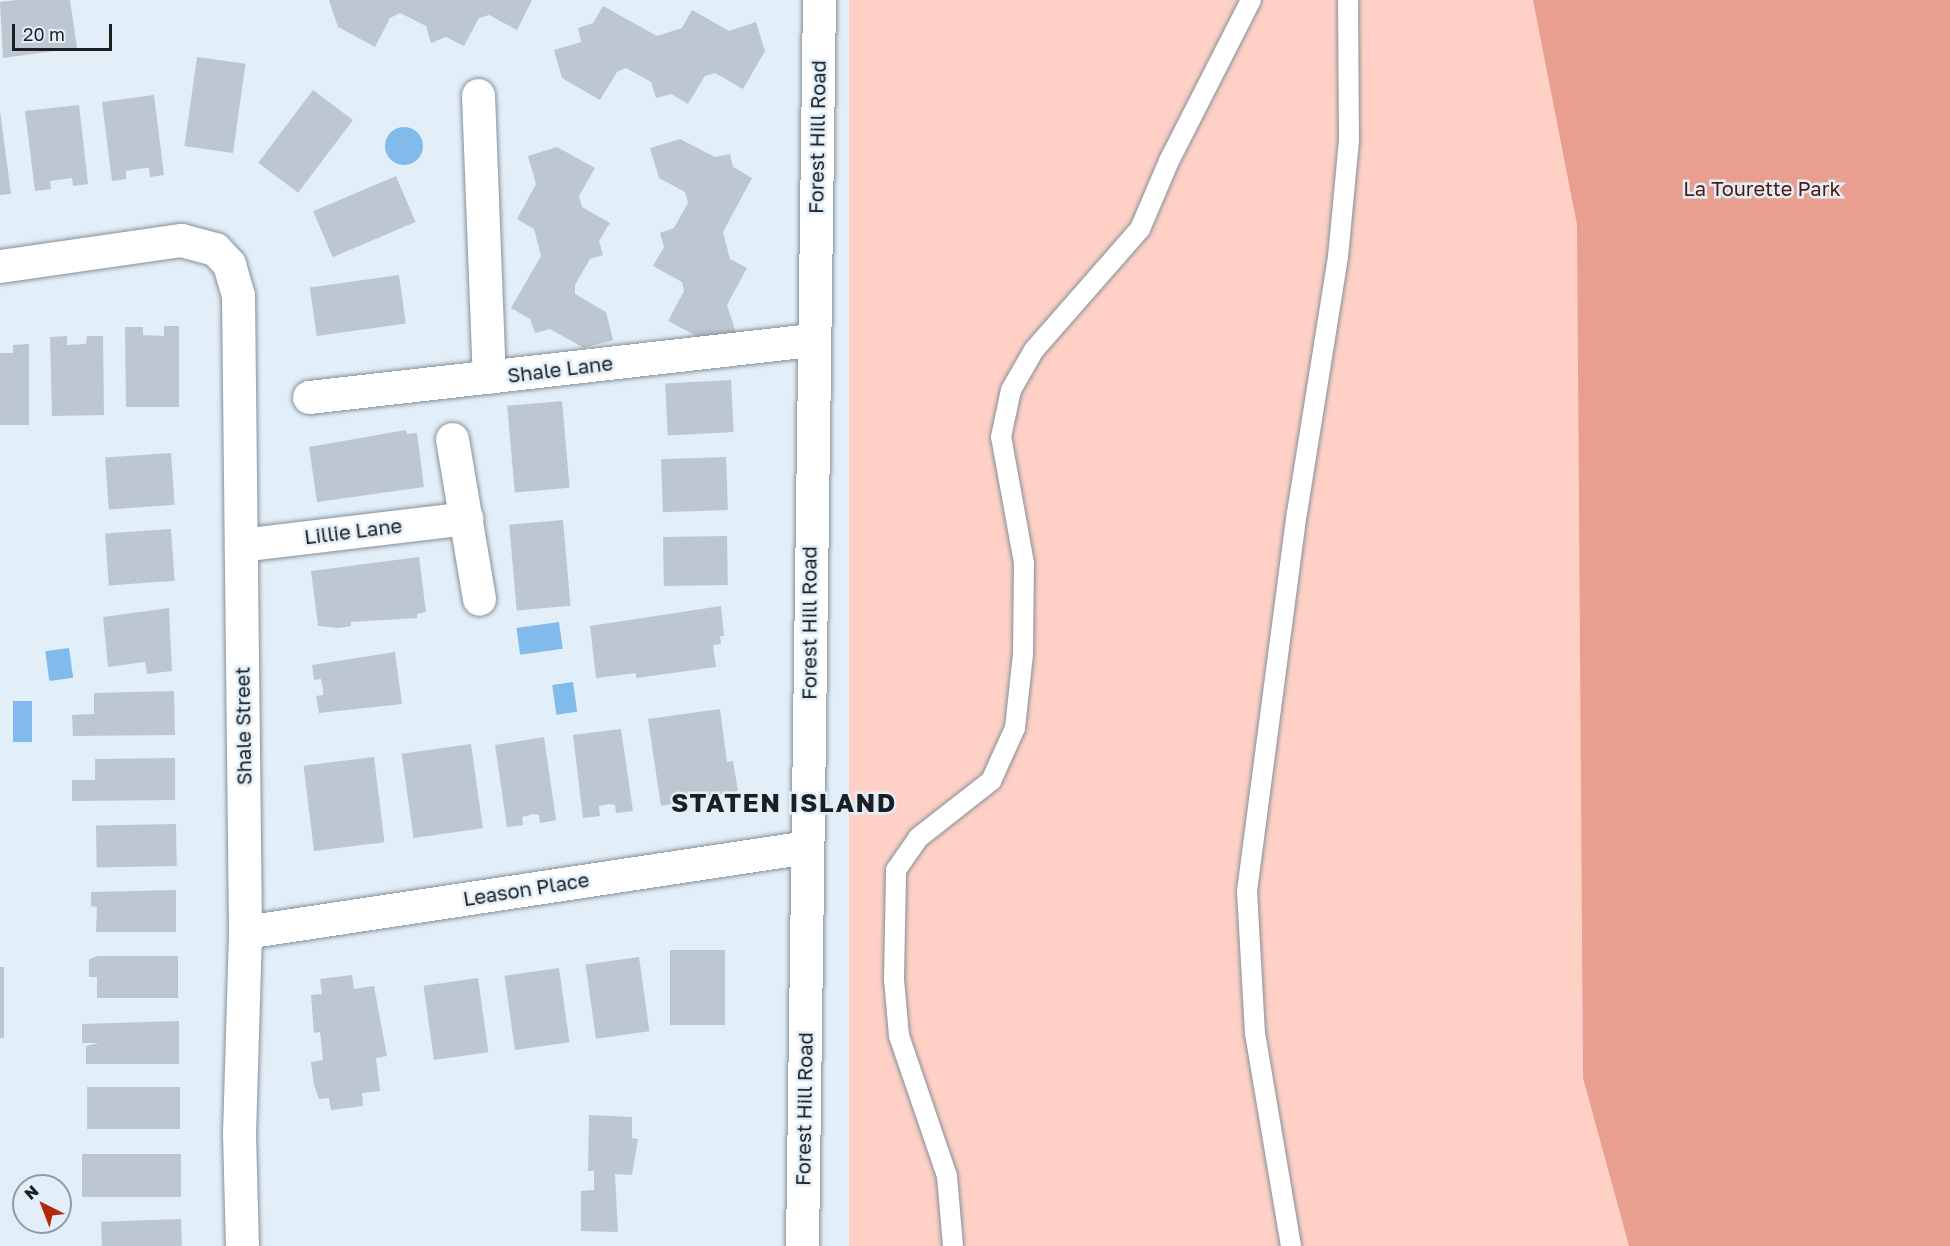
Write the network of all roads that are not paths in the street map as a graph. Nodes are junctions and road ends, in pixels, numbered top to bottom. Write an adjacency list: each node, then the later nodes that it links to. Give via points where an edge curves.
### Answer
1 (819, 0): 6 (street, Forest Hill Road)
2 (1251, 0): 17 (lane, via 1169,161 1140,229 1034,350 1011,390 1001,437 1024,563 1023,654 1015,728 992,782 918,838 896,870 894,979 899,1036 947,1176)
3 (1348, 0): 18 (lane, via 1349,141 1338,257 1297,513 1247,891 1255,1034)
4 (478, 95): 7 (street)
5 (0, 266): 11 (street, Shale Street, via 181,240 215,249 229,264 238,295)
6 (811, 340): 7 (street, Shale Lane); 13 (street, Forest Hill Road)
7 (489, 377): 8 (street, Shale Lane)
8 (309, 397)
9 (452, 439): 10 (street)
10 (466, 518): 11 (street, Lillie Lane); 12 (street)
11 (241, 545): 14 (street, Shale Street)
12 (479, 599)
13 (807, 847): 14 (street, Leason Place); 16 (street, Forest Hill Road)
14 (245, 932): 15 (street, Shale Street, via 239,1133)
15 (242, 1246)
16 (802, 1246)
17 (953, 1246)
18 (1291, 1246)

